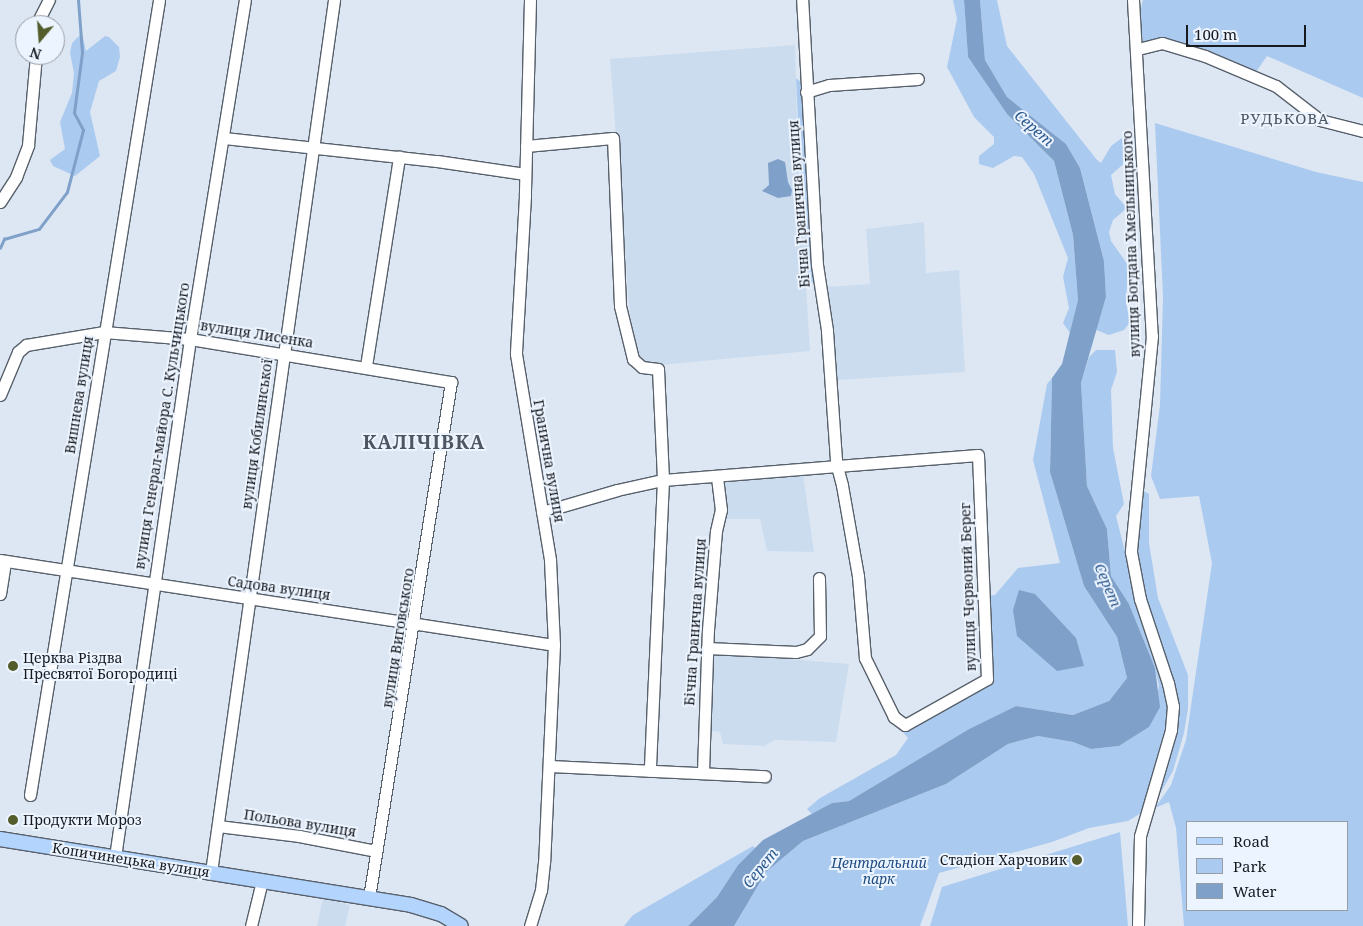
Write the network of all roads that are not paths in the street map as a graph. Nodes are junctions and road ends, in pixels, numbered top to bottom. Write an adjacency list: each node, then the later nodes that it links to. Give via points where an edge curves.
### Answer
1 (49, 0): 8 (street)
2 (159, 0): 20 (street, Вишнева вулиця)
3 (245, 0): 14 (street, вулиця Генерал-майора С. Кульчицького)
4 (334, 0): 16 (street, вулиця Кобилянської)
5 (530, 0): 15 (street, Гранична вулиця)
6 (802, 0): 12 (street, Бічна Гранична вулиця)
7 (1134, 0): 9 (street, вулиця Богдана Хмельницького)
8 (41, 15)
9 (1138, 49): 13 (street, via 1167,44 1205,56 1276,86 1320,120); 54 (street, вулиця Богдана Хмельницького, via 1152,336 1131,552 1140,599 1173,706 1168,738 1140,836)
10 (35, 65): 19 (street, via 28,145 16,177)
11 (918, 79): 12 (street, via 829,85)
12 (806, 92): 26 (street, Бічна Гранична вулиця, via 817,265 827,330)
13 (1363, 131)
14 (224, 138): 16 (street); 21 (street, вулиця Генерал-майора С. Кульчицького)
15 (526, 146): 18 (street, Гранична вулиця); 28 (street, via 613,138 619,299 633,359 642,367 658,369)
16 (316, 147): 17 (street); 22 (street, вулиця Кобилянської)
17 (399, 157): 18 (street); 23 (street)
18 (526, 174): 29 (street, Гранична вулиця, via 516,354)
19 (0, 202)
20 (104, 332): 21 (street, вулиця Лисенка); 25 (street, вулиця Лисенка, via 22,347); 31 (street, Вишнева вулиця)
21 (190, 339): 22 (street, вулиця Лисенка); 33 (street, вулиця Генерал-майора С. Кульчицького)
22 (284, 353): 23 (street, вулиця Лисенка); 35 (street, вулиця Кобилянської)
23 (366, 366): 24 (street, вулиця Лисенка)
24 (451, 382): 36 (street, вулиця Виговського)
25 (0, 395)
26 (837, 466): 26 (street, вулиця Червоний Берег, via 978,455 987,676 981,684 905,725 894,716 864,654 858,576); 27 (street)
27 (717, 476): 28 (street); 38 (street, Бічна Гранична вулиця, via 721,513 716,531)
28 (663, 480): 29 (street); 40 (street)
29 (542, 512): 37 (street, Гранична вулиця, via 552,580)
30 (2, 560): 31 (street, Садова вулиця); 34 (street)
31 (65, 571): 33 (street, Садова вулиця); 43 (street, Вишнева вулиця)
32 (819, 578): 38 (street, via 820,636 807,649 791,652)
33 (153, 583): 35 (street, Садова вулиця); 47 (street, вулиця Генерал-майора С. Кульчицького)
34 (0, 594)
35 (248, 600): 36 (street, Садова вулиця); 44 (street, вулиця Кобилянської)
36 (415, 624): 37 (street, Садова вулиця); 46 (street, вулиця Виговського)
37 (554, 645): 39 (street, Гранична вулиця)
38 (707, 648): 41 (street, Бічна Гранична вулиця)
39 (550, 766): 40 (street); 53 (street, Гранична вулиця, via 543,877)
40 (650, 770): 41 (street)
41 (703, 772): 42 (street)
42 (765, 776)
43 (30, 795)
44 (218, 826): 46 (street, Польова вулиця, via 299,836); 48 (street, вулиця Кобилянської)
45 (0, 838): 47 (main road, Копичинецька вулиця)
46 (376, 851): 50 (street, вулиця Виговського)
47 (115, 857): 48 (main road, Копичинецька вулиця)
48 (211, 872): 49 (main road, Копичинецька вулиця)
49 (262, 881): 50 (main road, Копичинецька вулиця); 51 (street)
50 (369, 898): 52 (main road, Копичинецька вулиця, via 433,911)
51 (251, 926)
52 (462, 926)
53 (530, 926)
54 (1138, 926)

